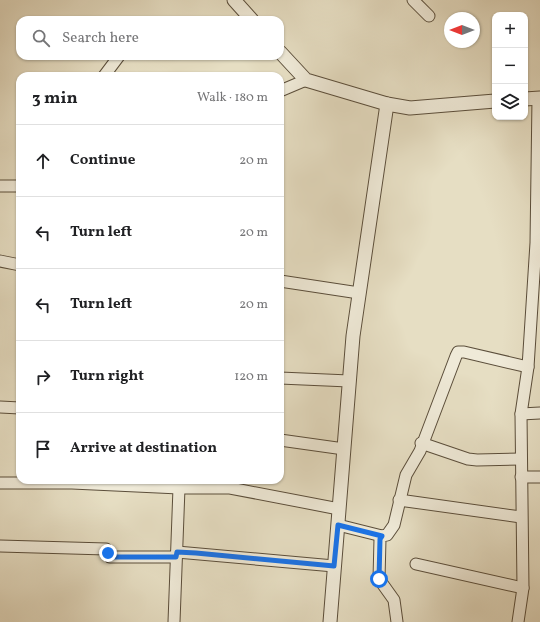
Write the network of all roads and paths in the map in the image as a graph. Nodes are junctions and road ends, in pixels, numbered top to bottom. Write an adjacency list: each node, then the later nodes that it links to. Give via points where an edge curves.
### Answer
1 (234, 0): 3 (street)
2 (413, 0): 4 (street)
3 (248, 16)
4 (429, 16)
5 (284, 56): 8 (street)
6 (116, 60): 7 (street)
7 (107, 72)
8 (306, 80): 9 (street); 12 (street)
9 (284, 89)
10 (534, 98): 19 (street, via 536,243)
11 (492, 102): 12 (street, via 410,108)
12 (387, 104): 18 (street)
13 (0, 186): 14 (street)
14 (16, 186)
15 (0, 261): 16 (street)
16 (16, 264)
17 (284, 282): 18 (street)
18 (359, 293): 21 (street)
19 (528, 367): 25 (street); 27 (street, via 458,352)
20 (284, 378): 21 (street)
21 (349, 381): 28 (street)
22 (0, 407): 23 (street)
23 (16, 408)
24 (540, 413): 25 (street)
25 (521, 414): 29 (street)
26 (284, 441): 28 (street)
27 (421, 443): 29 (street, via 477,460); 36 (street, via 420,451 406,475)
28 (344, 449): 37 (street)
29 (521, 458): 30 (street)
30 (521, 477): 31 (street); 38 (street)
31 (540, 477)
32 (0, 483): 33 (street)
33 (16, 483)
34 (118, 484): 35 (street)
35 (179, 488): 37 (street, via 230,488); 42 (street)
36 (399, 500): 38 (street); 40 (street, via 394,525 387,535)
37 (339, 509): 39 (street)
38 (521, 517): 45 (street)
39 (338, 525): 40 (street); 44 (street)
40 (382, 536): 48 (street, via 379,579 394,600)
41 (0, 546): 42 (street, via 106,549 110,557)
42 (176, 554): 44 (street); 46 (street)
43 (416, 564): 45 (street)
44 (334, 566): 47 (street)
45 (523, 588): 49 (street)
46 (174, 622)
47 (330, 622)
48 (397, 622)
49 (518, 622)

